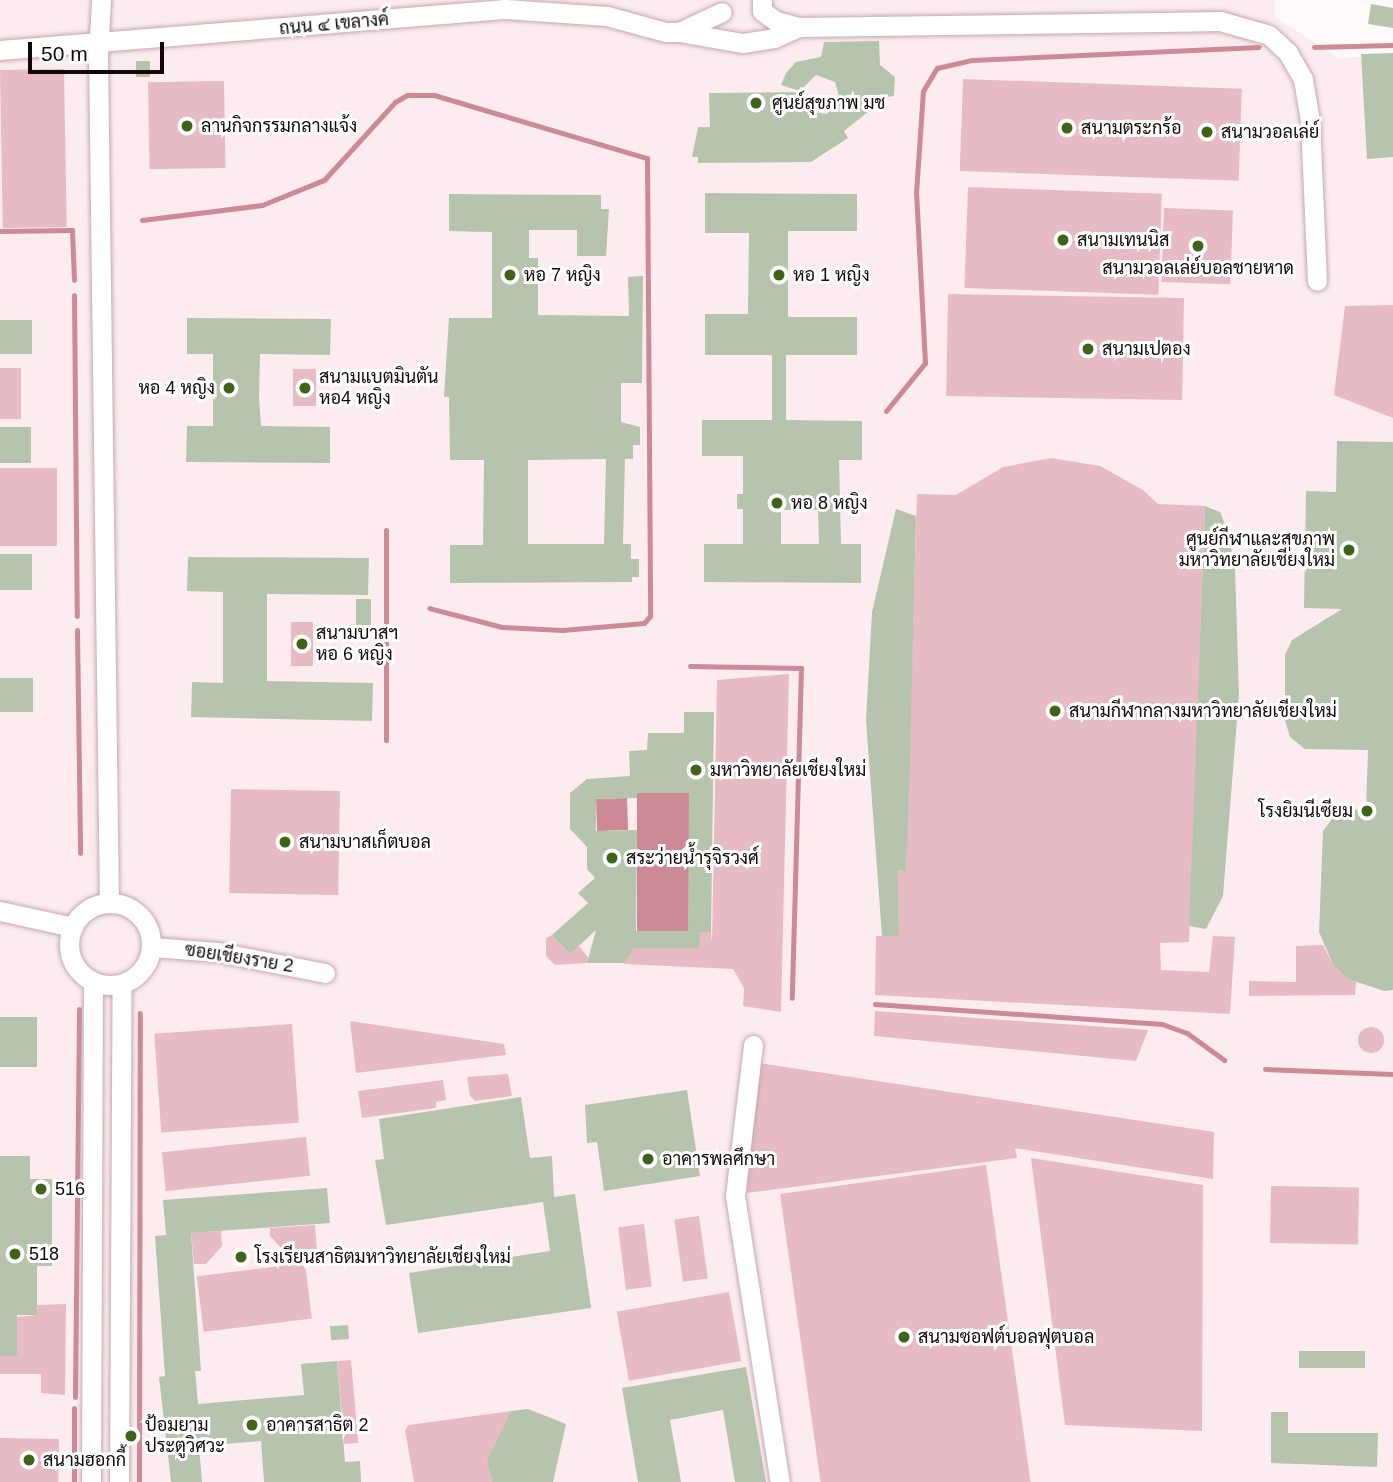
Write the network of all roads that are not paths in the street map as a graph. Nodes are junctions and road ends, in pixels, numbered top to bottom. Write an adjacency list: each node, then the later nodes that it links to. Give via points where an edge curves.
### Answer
1 (101, 0): 6 (street)
2 (762, 0): 4 (street, via 762,11 776,21)
3 (727, 5): 5 (street)
4 (799, 27): 5 (street, ถนน ๔ เขลางค์, via 774,38 743,43); 8 (street, via 1220,21 1269,35 1288,53 1303,79 1310,121)
5 (672, 32): 6 (street, ถนน ๔ เขลางค์, via 607,16 505,9)
6 (100, 45): 7 (street, ถนน ๔ เขลางค์); 9 (street)
7 (0, 50)
8 (1317, 281)
9 (109, 903): 11 (street, via 89,909); 12 (street, via 136,913 150,934)
10 (0, 911): 11 (street)
11 (73, 927): 14 (street, via 69,949 78,970)
12 (151, 947): 13 (street, ซอยเชียงราย 2, via 218,952); 15 (street, via 138,975)
13 (326, 973)
14 (93, 982): 15 (street); 17 (street)
15 (122, 985): 18 (street)
16 (753, 1045): 19 (street, via 735,1196)
17 (91, 1482)
18 (119, 1482)
19 (780, 1482)

